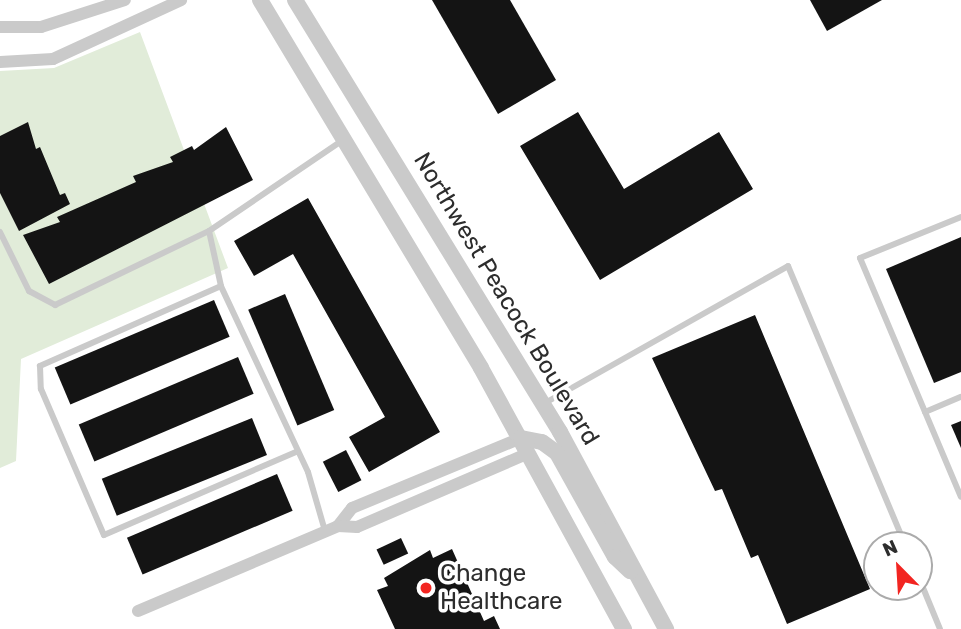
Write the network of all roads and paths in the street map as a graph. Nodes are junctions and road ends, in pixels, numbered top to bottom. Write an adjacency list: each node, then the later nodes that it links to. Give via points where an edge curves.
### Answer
1 (125, 0): 5 (street, via 41,27)
2 (181, 0): 6 (street, via 53,59)
3 (260, 0): 7 (street)
4 (295, 0): 13 (street, Northwest Peacock Boulevard)
5 (0, 27)
6 (0, 62)
7 (343, 140): 9 (lane); 15 (street)
8 (961, 217): 14 (lane, via 860,258)
9 (209, 231): 10 (lane, via 55,304 30,291); 11 (lane)
10 (0, 232)
11 (221, 286): 16 (lane); 16 (lane, via 40,366 41,389 104,535)
12 (961, 397): 14 (lane)
13 (544, 404): 21 (lane, via 788,267); 22 (street, Northwest Peacock Boulevard)
14 (925, 412): 18 (lane)
15 (521, 438): 17 (street); 19 (street, via 352,508); 22 (street, via 542,442 557,453 615,557)
16 (298, 451): 20 (lane)
17 (529, 453): 19 (street, via 357,527); 25 (street)
18 (961, 497)
19 (338, 526): 20 (street)
20 (325, 531): 24 (street)
21 (899, 531)
22 (640, 580): 26 (street, Northwest Peacock Boulevard)
23 (928, 601): 27 (lane)
24 (138, 611)
25 (624, 629)
26 (666, 629)
27 (940, 629)

